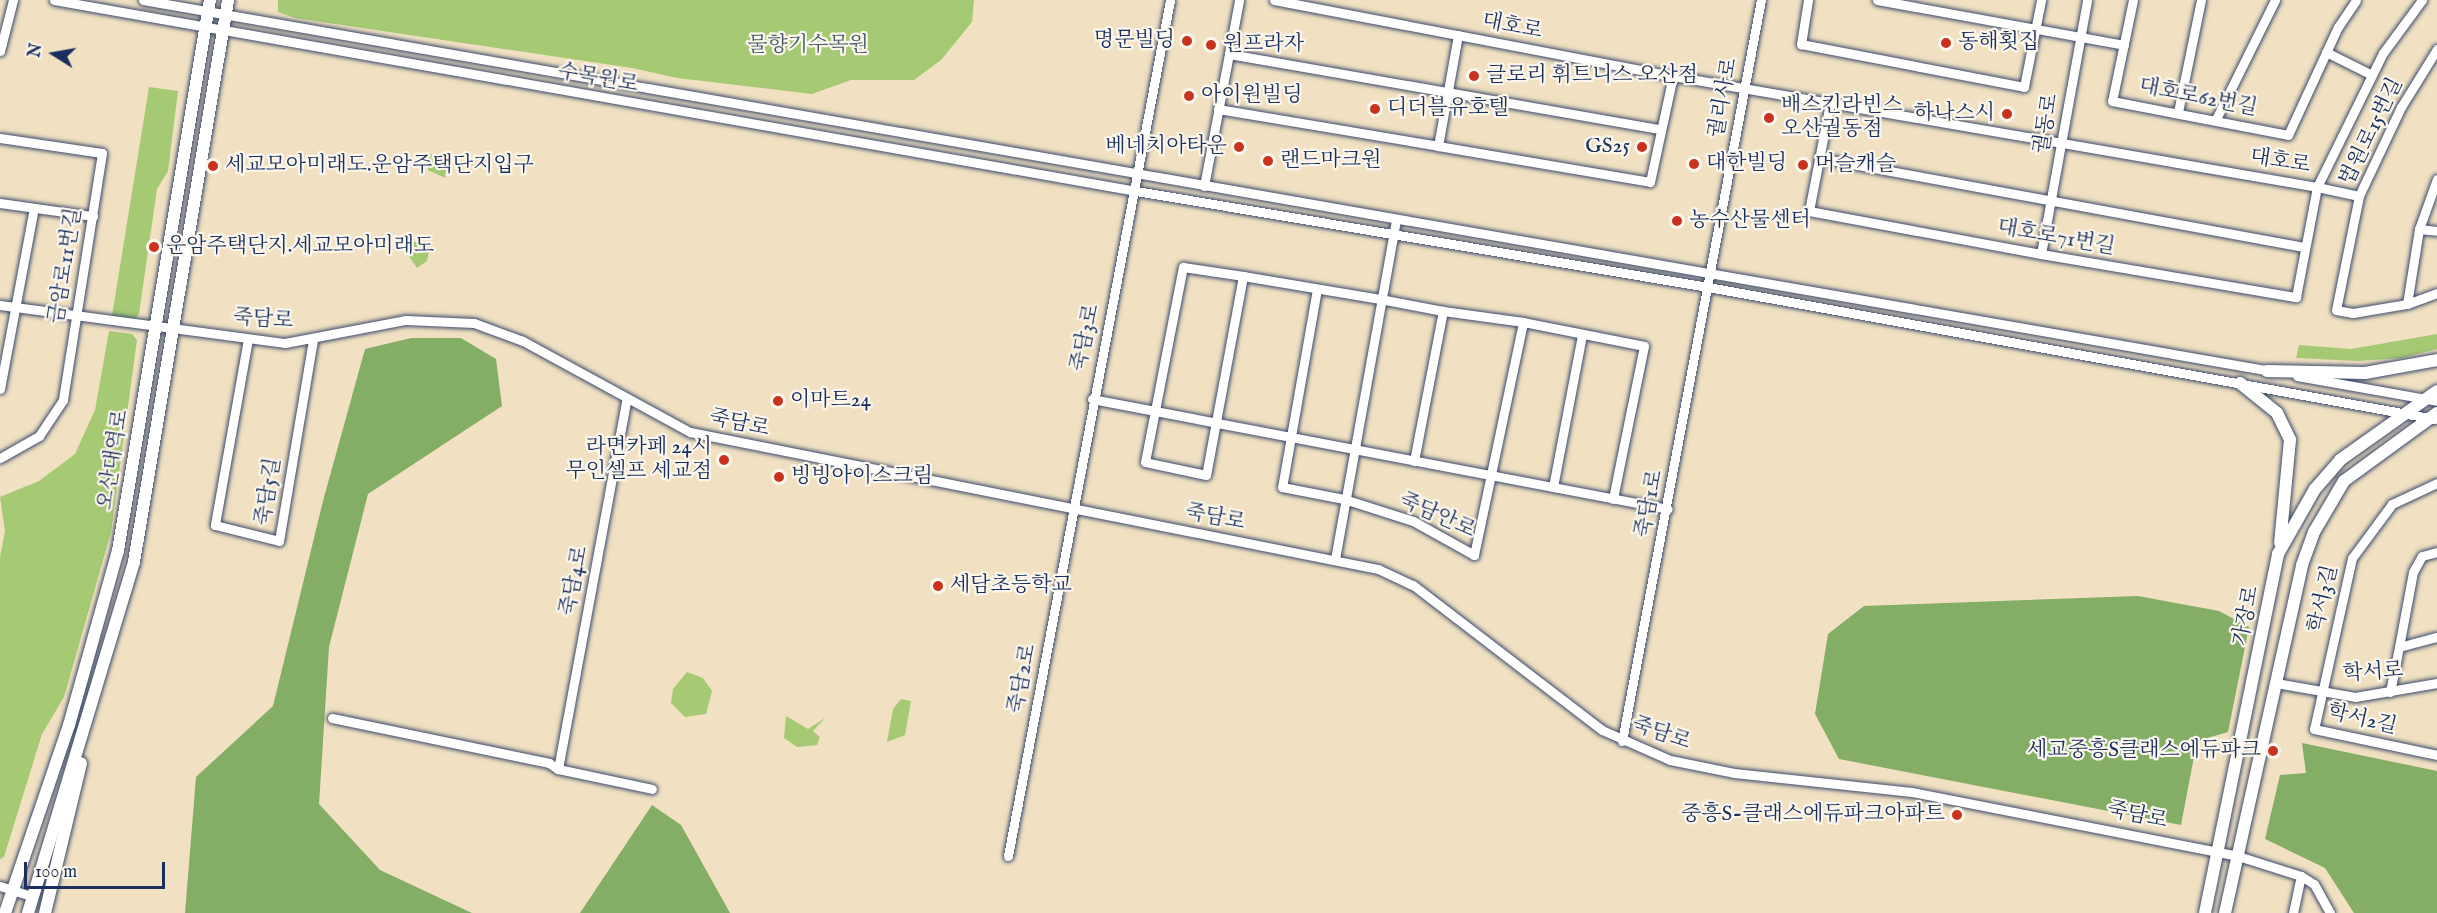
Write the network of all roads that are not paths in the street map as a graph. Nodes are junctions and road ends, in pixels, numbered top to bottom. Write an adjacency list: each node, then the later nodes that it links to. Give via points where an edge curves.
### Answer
1 (13, 0): 27 (street)
2 (54, 0): 21 (street, 수목원로)
3 (143, 0): 18 (street, 수목원로)
4 (228, 0): 19 (main road, 오산대역로)
5 (1170, 0): 43 (street)
6 (1239, 0): 29 (street)
7 (1274, 0): 23 (street, 대호로)
8 (1761, 0): 32 (street, 궐리사로)
9 (1808, 0): 20 (street, via 1801,44 2024,87)
10 (1877, 0): 20 (street)
11 (2041, 0): 20 (street)
12 (2087, 0): 24 (street, 궐동로)
13 (2133, 0): 25 (street, 대호로62번길)
14 (2200, 0): 36 (street)
15 (2275, 0): 37 (street)
16 (2356, 0): 28 (street, 대호로62번길)
17 (2422, 0): 30 (street, 대호로, via 2383,53)
18 (209, 6): 19 (street, 수목원로); 21 (main road, 오산대역로)
19 (225, 15): 22 (main road, 오산대역로); 43 (street, 수목원로)
20 (2036, 27): 24 (street)
21 (205, 29): 22 (street, 수목원로); 71 (main road, 오산대역로)
22 (222, 32): 47 (street, 수목원로); 72 (main road, 오산대역로)
23 (1458, 35): 31 (street, 대호로); 33 (street)
24 (2080, 36): 25 (street); 40 (street, 궐동로)
25 (2124, 45): 36 (street, 대호로62번길, via 2112,101)
26 (2437, 50): 48 (street, 법원로15번길, via 2401,107)
27 (0, 51)
28 (2326, 52): 30 (street); 37 (street, 대호로62번길, via 2288,135)
29 (1229, 54): 33 (street); 35 (street)
30 (2372, 75): 46 (street, 대호로)
31 (1673, 76): 32 (street, 대호로); 38 (street)
32 (1744, 86): 34 (street, 대호로); 59 (street, 궐리사로)
33 (1449, 94): 38 (street); 41 (street)
34 (1830, 103): 40 (street, 대호로); 42 (street, 대호로71번길)
35 (1218, 109): 41 (street); 45 (street)
36 (2178, 111): 37 (street, 대호로62번길)
37 (2216, 119)
38 (1660, 129): 41 (street, via 1650,182)
39 (0, 138): 52 (street, 금암로11번길, via 102,153)
40 (2062, 145): 46 (street, 대호로); 50 (street, 궐동로)
41 (1438, 146)
42 (1819, 158): 50 (street); 58 (street, 대호로71번길, via 1809,211)
43 (1139, 175): 45 (street, 수목원로); 47 (street, 죽담3로)
44 (2437, 179): 54 (street)
45 (1204, 186): 53 (street, 수목원로)
46 (2317, 187): 48 (street); 57 (street, 대호로71번길)
47 (1136, 191): 56 (street, 수목원로); 83 (street, 죽담3로)
48 (2359, 196): 65 (street, 법원로15번길, via 2336,310 2353,313)
49 (0, 203): 51 (street)
50 (2052, 203): 57 (street); 58 (street, 궐동로)
51 (34, 208): 52 (street); 67 (street)
52 (93, 216): 69 (street, 금암로11번길)
53 (1396, 219): 56 (street); 59 (street, 수목원로)
54 (2419, 229): 55 (street); 65 (street)
55 (2437, 231)
56 (1393, 234): 61 (street, 수목원로); 64 (street)
57 (2305, 247): 58 (street, 대호로71번길, via 2296,297)
58 (2041, 254)
59 (1711, 273): 61 (street, 죽담1로); 77 (street, 수목원로)
60 (1243, 276): 62 (street); 85 (street, via 1183,267); 88 (street)
61 (1708, 287): 78 (street, 수목원로); 99 (street, 죽담1로)
62 (1317, 289): 64 (street); 89 (street, 죽담안로)
63 (2437, 293): 65 (street, 법원로15번길)
64 (1380, 299): 68 (street); 90 (street)
65 (2407, 304)
66 (0, 305): 67 (street, 죽담로)
67 (16, 308): 69 (street, 죽담로); 79 (street)
68 (1443, 311): 70 (street); 92 (street, 죽담안로)
69 (75, 317): 71 (street, 죽담로); 91 (street, 금암로11번길, via 66,383 57,413 39,436)
70 (1523, 322): 73 (street); 93 (street, 죽담안로)
71 (155, 328): 72 (street, 죽담로); 120 (main road, 오산대역로, via 118,551 69,725)
72 (173, 330): 74 (street, 죽담로); 109 (main road, 오산대역로, via 134,562)
73 (1582, 334): 95 (street); 97 (street, via 1644,346)
74 (248, 339): 75 (street, 죽담로, via 285,343); 75 (street, 죽담5길, via 215,525 279,541)
75 (313, 340): 81 (street, 죽담로, via 406,320 474,323 523,341)
76 (2437, 360): 77 (main road, via 2365,373)
77 (2267, 370): 82 (street, 수목원로)
78 (2240, 383): 86 (street, 수목원로); 101 (main road, via 2277,413 2290,440)
79 (0, 389)
80 (2437, 391): 82 (main road, 가장로)
81 (627, 398): 98 (street, 죽담로, via 690,432); 113 (street, 죽담4로)
82 (2423, 398): 84 (street); 86 (main road, 가장로)
83 (1092, 399): 85 (street, 죽담안로); 98 (street, 죽담3로)
84 (2437, 401)
85 (1155, 412): 88 (street, 죽담안로); 88 (street, via 1145,462 1206,476)
86 (2402, 413): 87 (street, 수목원로); 101 (main road, 가장로, via 2340,460 2315,489)
87 (2435, 417): 105 (main road, 가장로, via 2359,468 2344,481 2328,507 2302,565)
88 (1216, 423): 89 (street, 죽담안로)
89 (1289, 437): 90 (street, 죽담안로); 96 (street, 죽담안로, via 1282,487)
90 (1352, 449): 92 (street, 죽담안로); 96 (street)
91 (0, 458)
92 (1414, 461): 93 (street, 죽담안로)
93 (1492, 476): 95 (street, 죽담안로); 96 (street, 죽담안로, via 1474,555 1413,521)
94 (2437, 483): 107 (street, 학서3길, via 2392,504 2352,558)
95 (1553, 487): 97 (street, 죽담안로)
96 (1344, 499): 102 (street)
97 (1613, 499): 99 (street, 죽담안로)
98 (1072, 509): 102 (street, 죽담로); 116 (street, 죽담2로)
99 (1668, 509): 111 (street, 죽담1로)
100 (2437, 552): 104 (street, via 2422,556 2414,572)
101 (2278, 554): 115 (main road, 가장로)
102 (1335, 559): 111 (street, 죽담로, via 1378,569 1413,585 1571,710)
103 (2437, 636): 104 (street)
104 (2399, 647): 108 (street)
105 (2276, 683): 107 (street, 학서로); 117 (main road, 가장로)
106 (2437, 683): 108 (street, 학서로)
107 (2322, 692): 108 (street, 학서로, via 2355,697); 112 (street, 학서2길, via 2314,729)
108 (2390, 692)
109 (93, 700): 121 (main road, 오산대역로); 124 (main road, via 60,864)
110 (332, 718): 113 (street, via 549,763)
111 (1622, 741): 115 (street, 죽담로, via 1670,760 1734,773 1912,792)
112 (2437, 755)
113 (558, 769): 114 (street)
114 (652, 789)
115 (2219, 852): 117 (street, 죽담로); 125 (main road, 가장로)
116 (1008, 856)
117 (2238, 856): 118 (street, 죽담로); 126 (main road, 가장로)
118 (2301, 876): 127 (street); 128 (street, via 2314,884)
119 (0, 886): 120 (street)
120 (12, 890): 121 (street); 122 (main road, 오산대역로)
121 (33, 897): 123 (main road, 오산대역로)
122 (5, 913)
123 (28, 913)
124 (45, 913)
125 (2205, 913)
126 (2225, 913)
127 (2293, 913)
128 (2330, 913)

